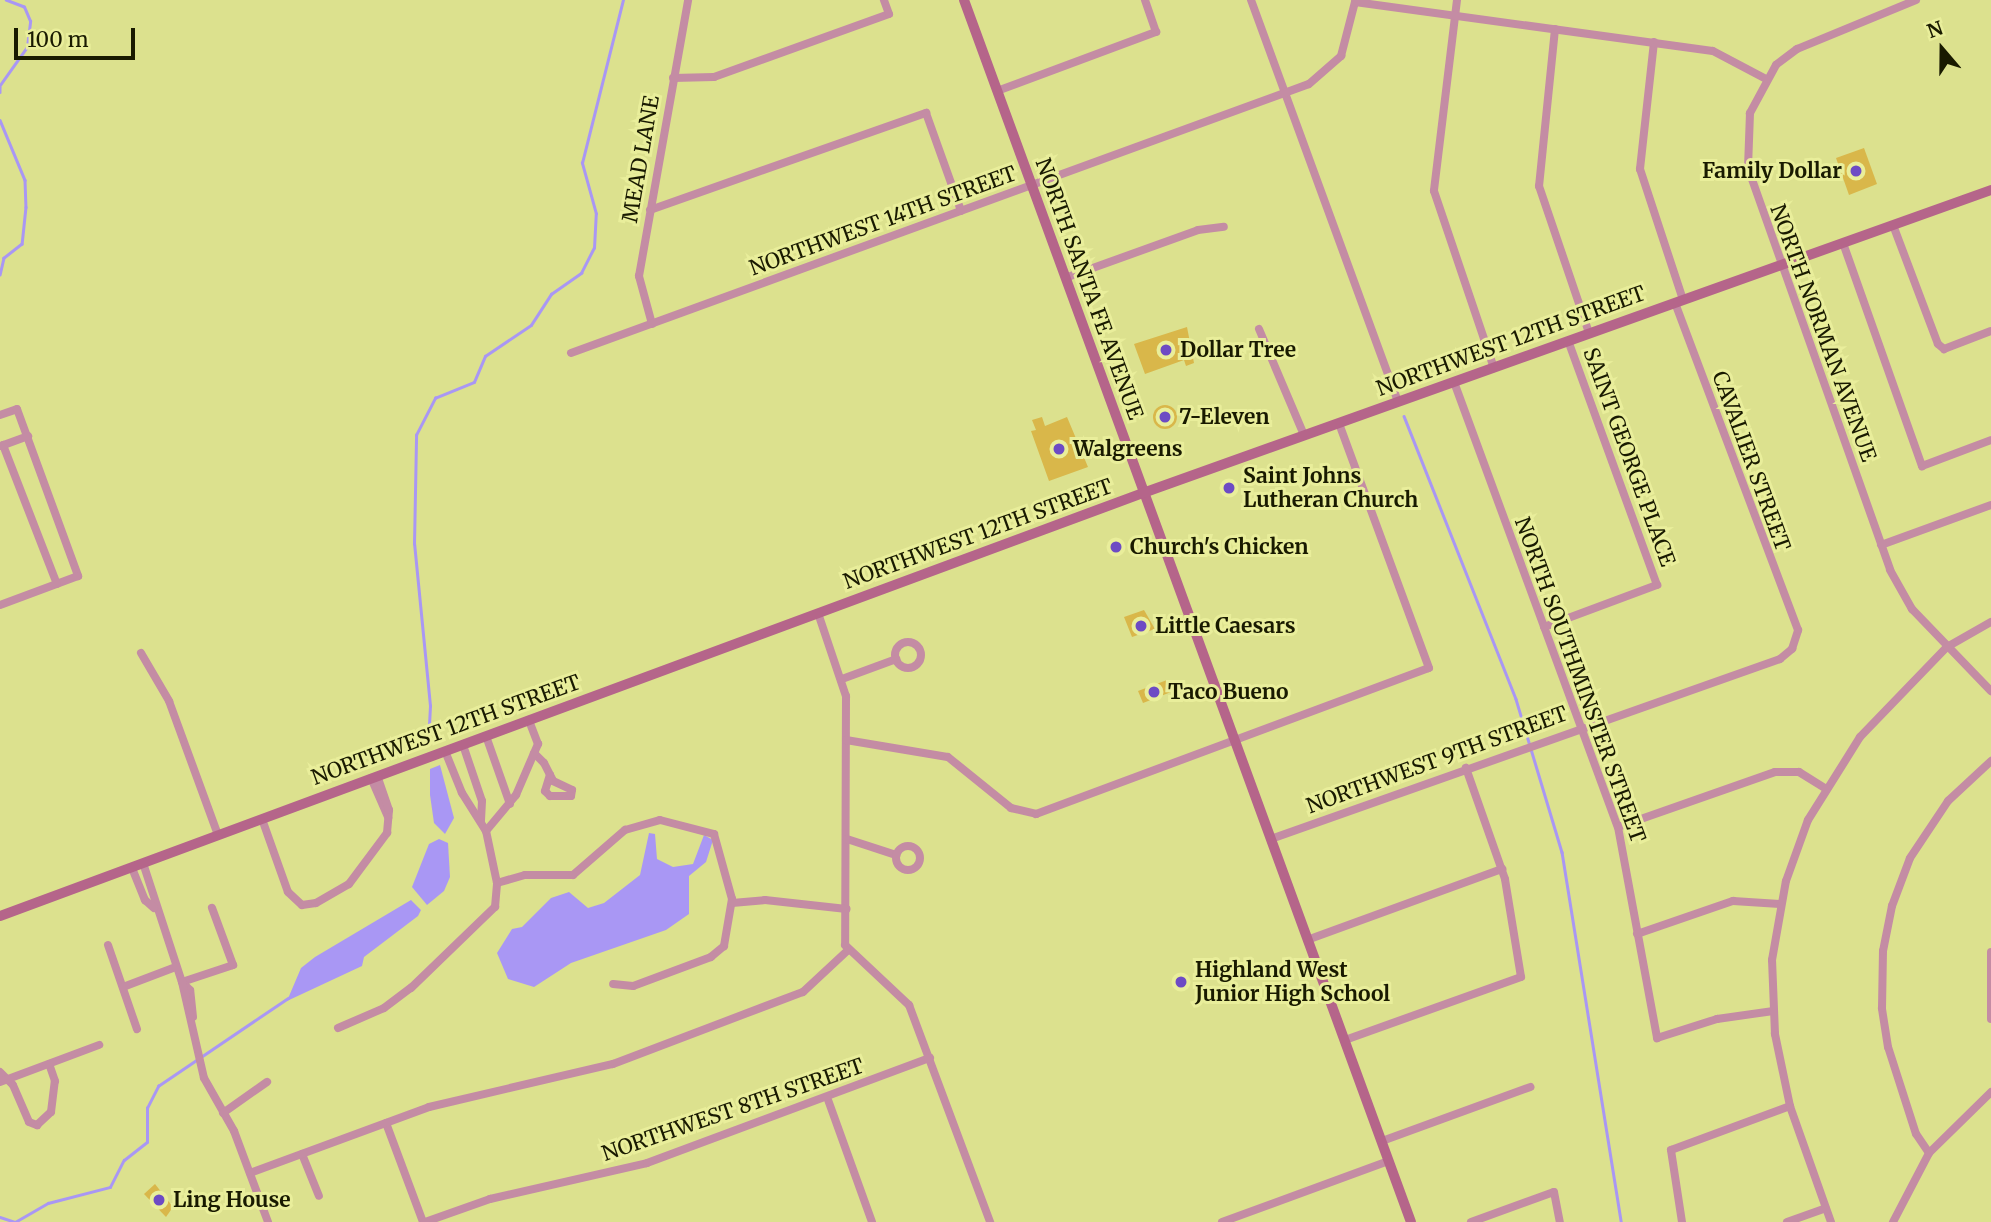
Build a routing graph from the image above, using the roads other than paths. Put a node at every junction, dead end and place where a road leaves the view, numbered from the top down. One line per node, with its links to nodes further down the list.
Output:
1 (688, 0): 11 (street, MEAD LANE)
2 (884, 0): 11 (street)
3 (964, 0): 13 (main road, NORTH SANTA FE AVENUE)
4 (1145, 0): 13 (street)
5 (1251, 0): 14 (street)
6 (1457, 0): 8 (street)
7 (1916, 0): 12 (street, NORTH NORMAN AVENUE)
8 (1455, 14): 9 (street, NORTHWEST 14TH STREET); 14 (street, NORTHWEST 14TH STREET); 31 (street)
9 (1555, 29): 10 (street, NORTHWEST 14TH STREET); 28 (street, SAINT GEORGE PLACE)
10 (1654, 42): 12 (street, NORTHWEST 14TH STREET); 24 (street, CAVALIER STREET)
11 (673, 78): 17 (street, MEAD LANE)
12 (1766, 79): 22 (street, NORTH NORMAN AVENUE)
13 (997, 91): 15 (main road, NORTH SANTA FE AVENUE)
14 (1285, 92): 15 (street, NORTHWEST 14TH STREET); 33 (street)
15 (1031, 186): 18 (street, NORTHWEST 14TH STREET); 23 (main road, NORTH SANTA FE AVENUE)
16 (1991, 192): 19 (main road, NORTHWEST 12TH STREET)
17 (650, 210): 18 (street); 25 (street, MEAD LANE)
18 (961, 211): 25 (street, NORTHWEST 14TH STREET)
19 (1894, 225): 21 (main road, NORTHWEST 12TH STREET); 27 (street)
20 (1224, 227): 23 (street)
21 (1843, 243): 22 (main road, NORTHWEST 12TH STREET); 38 (street)
22 (1779, 265): 24 (main road, NORTHWEST 12TH STREET); 42 (street, NORTH NORMAN AVENUE)
23 (1065, 278): 40 (main road, NORTH SANTA FE AVENUE)
24 (1679, 301): 28 (main road, NORTHWEST 12TH STREET); 48 (street, CAVALIER STREET)
25 (652, 324): 30 (street, NORTHWEST 14TH STREET)
26 (1259, 329): 36 (street)
27 (1991, 331)
28 (1589, 334): 29 (main road, NORTHWEST 12TH STREET)
29 (1568, 341): 31 (main road, NORTHWEST 12TH STREET); 47 (street, SAINT GEORGE PLACE)
30 (571, 353)
31 (1494, 368): 32 (main road, NORTHWEST 12TH STREET)
32 (1454, 382): 33 (main road, NORTHWEST 12TH STREET); 47 (street, NORTH SOUTHMINSTER STREET)
33 (1398, 402): 35 (main road, NORTHWEST 12TH STREET)
34 (0, 415): 37 (street)
35 (1339, 423): 36 (main road, NORTHWEST 12TH STREET); 58 (street)
36 (1304, 435): 40 (main road, NORTHWEST 12TH STREET)
37 (28, 436): 39 (street); 43 (street)
38 (1991, 440)
39 (1, 446): 43 (street)
40 (1143, 493): 45 (main road, NORTHWEST 12TH STREET); 58 (main road, NORTH SANTA FE AVENUE)
41 (1991, 505): 42 (street)
42 (1881, 545): 49 (street, NORTH NORMAN AVENUE)
43 (57, 584): 44 (street)
44 (1, 602)
45 (818, 613): 52 (street); 54 (main road, NORTHWEST 12TH STREET)
46 (1991, 622): 49 (street)
47 (1544, 627): 55 (street, NORTH SOUTHMINSTER STREET)
48 (1798, 630): 55 (street, NORTHWEST 9TH STREET)
49 (1947, 647): 53 (street, NORTH NORMAN AVENUE); 66 (street)
50 (141, 653): 72 (street)
51 (896, 659): 52 (street)
52 (842, 679): 57 (street)
53 (1991, 691)
54 (529, 720): 56 (main road, NORTHWEST 12TH STREET); 61 (street)
55 (1580, 727): 63 (street, NORTHWEST 9TH STREET); 70 (street, NORTH SOUTHMINSTER STREET)
56 (486, 736): 59 (main road, NORTHWEST 12TH STREET); 67 (street)
57 (846, 740): 58 (street); 73 (street)
58 (1234, 740): 74 (main road, NORTH SANTA FE AVENUE)
59 (463, 745): 60 (main road, NORTHWEST 12TH STREET); 69 (street)
60 (445, 751): 65 (main road, NORTHWEST 12TH STREET); 69 (street)
61 (534, 754): 64 (street); 67 (street)
62 (1991, 761): 113 (street)
63 (1466, 768): 74 (street, NORTHWEST 9TH STREET); 78 (street)
64 (550, 775)
65 (374, 777): 68 (main road, NORTHWEST 12TH STREET); 68 (street)
66 (1825, 788): 70 (street); 81 (street)
67 (510, 804): 71 (street)
68 (262, 819): 72 (main road, NORTHWEST 12TH STREET)
69 (481, 821): 71 (street)
70 (1618, 827): 86 (street, NORTH SOUTHMINSTER STREET)
71 (486, 831): 79 (street)
72 (218, 835): 76 (main road, NORTHWEST 12TH STREET)
73 (847, 839): 75 (street); 84 (street)
74 (1270, 839): 87 (main road, NORTH SANTA FE AVENUE)
75 (896, 855)
76 (143, 863): 77 (main road, NORTHWEST 12TH STREET); 82 (street)
77 (132, 867): 82 (street); 85 (main road, NORTHWEST 12TH STREET)
78 (1502, 869): 87 (street); 99 (street)
79 (497, 883): 80 (street); 97 (street)
80 (732, 903): 84 (street); 93 (street)
81 (1780, 904): 86 (street); 95 (street)
82 (154, 908): 91 (street)
83 (212, 908): 92 (street)
84 (847, 909): 89 (street)
85 (0, 916)
86 (1637, 934): 95 (street, NORTH SOUTHMINSTER STREET)
87 (1307, 940): 99 (main road, NORTH SANTA FE AVENUE)
88 (108, 946): 94 (street)
89 (847, 951): 101 (street); 111 (street)
90 (1991, 952): 96 (street)
91 (176, 967): 92 (street); 94 (street)
92 (181, 982): 110 (street)
93 (613, 984)
94 (123, 987): 98 (street)
95 (1773, 1012): 109 (street)
96 (1991, 1019)
97 (338, 1028)
98 (137, 1029)
99 (1345, 1040): 112 (main road, NORTH SANTA FE AVENUE)
100 (99, 1045): 102 (street)
101 (930, 1058): 108 (street, NORTHWEST 8TH STREET); 122 (street)
102 (49, 1063): 104 (street); 104 (street)
103 (0, 1072): 104 (street)
104 (4, 1080)
105 (267, 1082): 110 (street)
106 (1530, 1087): 112 (street)
107 (1991, 1092): 113 (street)
108 (827, 1097): 120 (street, NORTHWEST 8TH STREET); 121 (street)
109 (1790, 1106): 118 (street); 127 (street)
110 (223, 1113): 116 (street)
111 (386, 1123): 114 (street); 120 (street)
112 (1382, 1141): 115 (main road, NORTH SANTA FE AVENUE)
113 (1929, 1153): 130 (street)
114 (302, 1154): 116 (street); 117 (street)
115 (1389, 1161): 123 (street); 124 (main road, NORTH SANTA FE AVENUE)
116 (250, 1173): 119 (street)
117 (319, 1196)
118 (1826, 1208): 128 (street); 129 (street)
119 (268, 1222)
120 (424, 1222)
121 (872, 1222)
122 (990, 1222)
123 (1222, 1222)
124 (1411, 1222)
125 (1471, 1222): 126 (street)
126 (1560, 1222)
127 (1682, 1222)
128 (1787, 1222)
129 (1831, 1222)
130 (1893, 1222)

